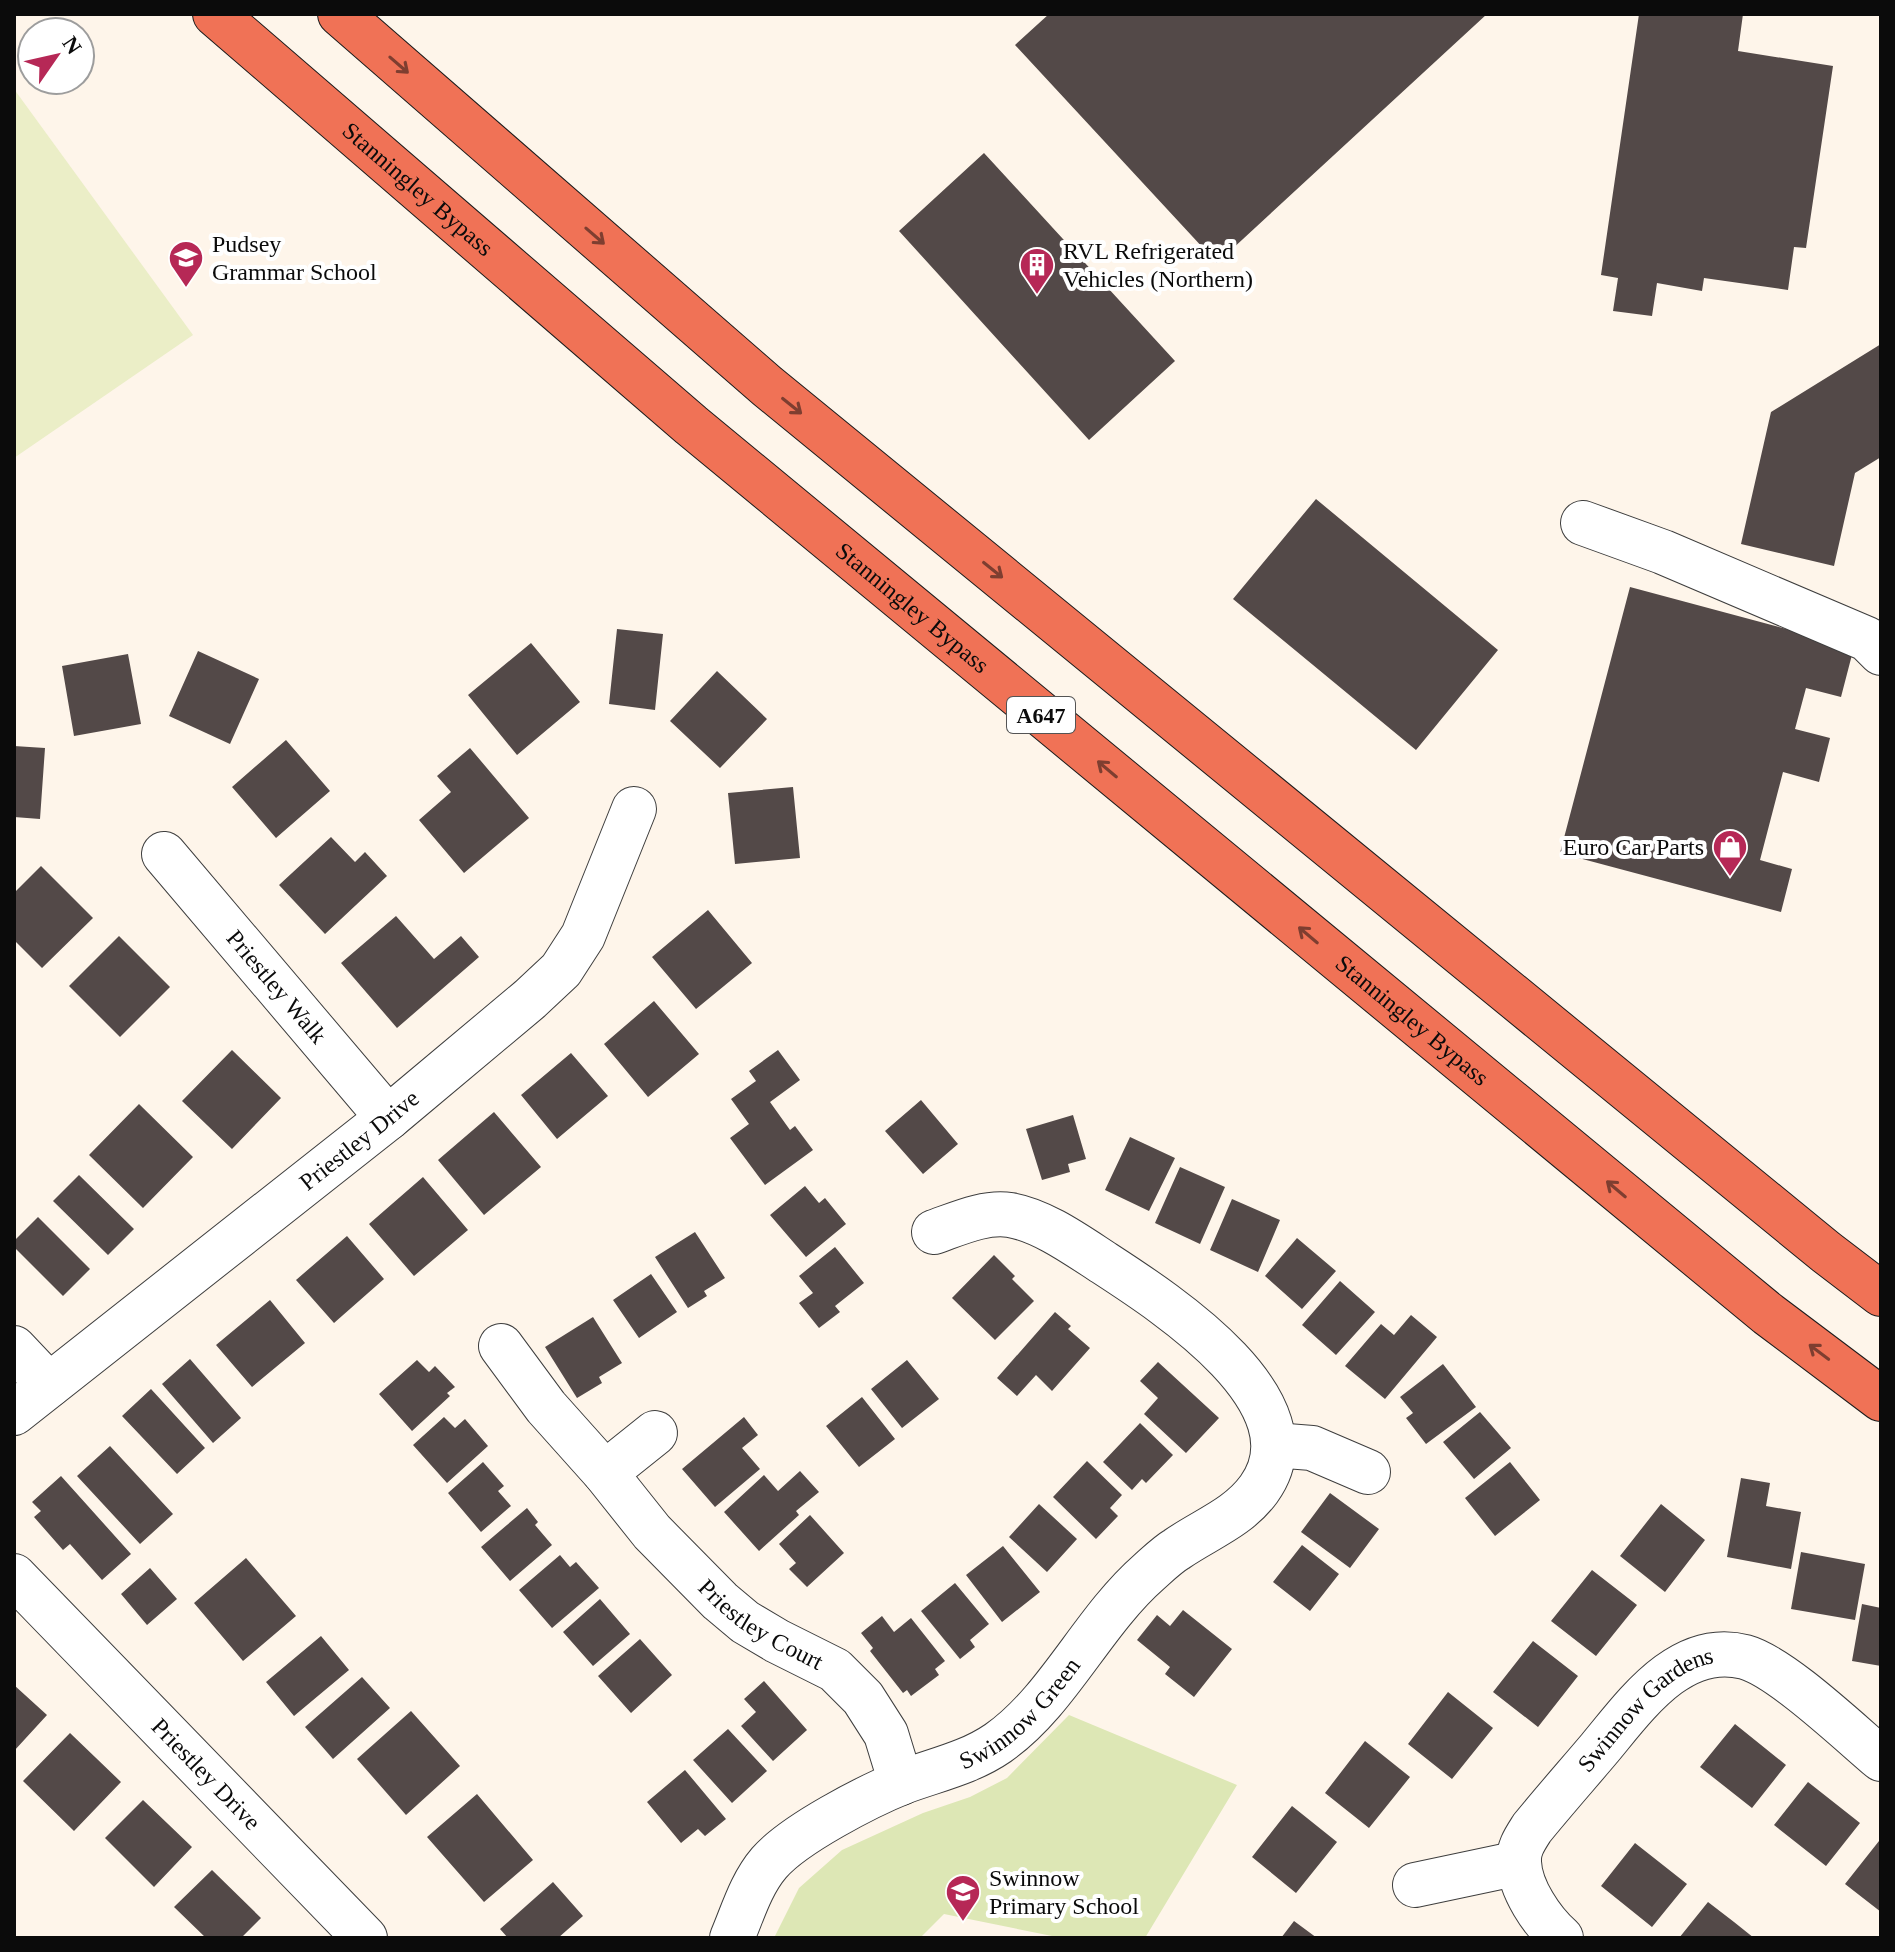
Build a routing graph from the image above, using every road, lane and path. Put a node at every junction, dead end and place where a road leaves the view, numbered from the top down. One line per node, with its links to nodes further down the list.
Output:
1 (215, 14): 15 (highway, Stanningley Bypass / A647, one-way to 1)
2 (340, 14): 9 (highway, one-way to 9)
3 (1583, 523): 4 (street)
4 (1881, 653)
5 (634, 809): 7 (street, Priestley Drive)
6 (164, 854): 7 (street, Priestley Walk)
7 (388, 1118): 14 (street, Priestley Drive)
8 (934, 1232): 18 (street)
9 (1826, 1252): 10 (highway); 11 (highway)
10 (1881, 1287)
11 (1881, 1294)
12 (501, 1346): 20 (street, Priestley Court)
13 (14, 1348): 14 (street)
14 (49, 1385): 16 (street, Priestley Drive)
15 (1881, 1399)
16 (14, 1413)
17 (655, 1433): 20 (street)
18 (1274, 1445): 19 (street); 23 (street, Swinnow Green)
19 (1368, 1472)
20 (605, 1473): 23 (street, Priestley Court)
21 (14, 1576): 26 (street, Priestley Drive)
22 (1881, 1759): 24 (street, Swinnow Gardens)
23 (901, 1783): 27 (street, Swinnow Green)
24 (1519, 1863): 25 (street); 28 (street)
25 (1415, 1885)
26 (365, 1938)
27 (732, 1938)
28 (1561, 1938)

